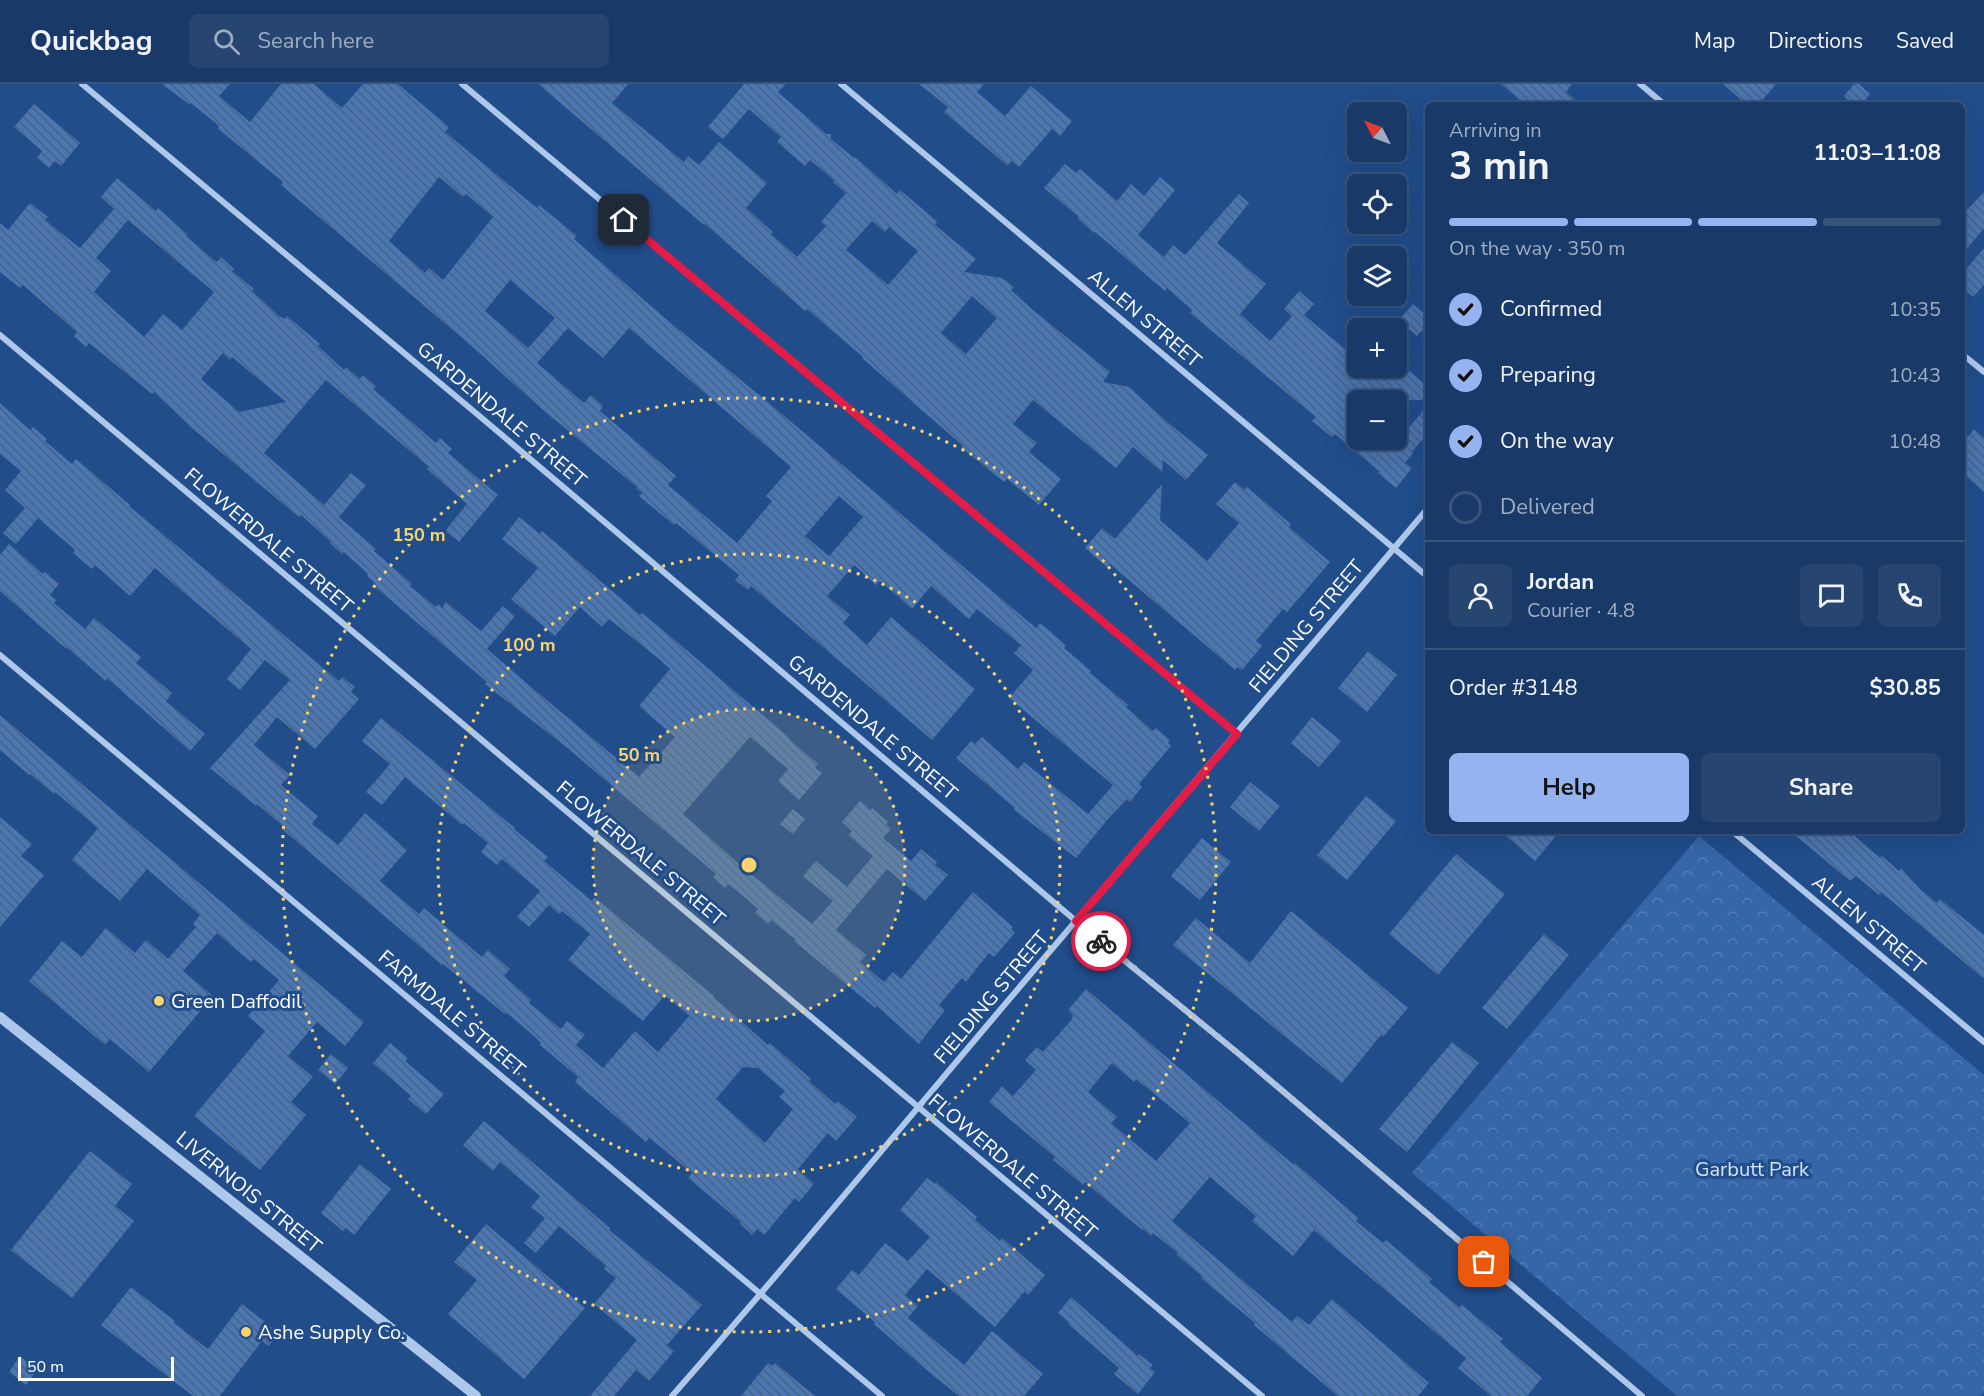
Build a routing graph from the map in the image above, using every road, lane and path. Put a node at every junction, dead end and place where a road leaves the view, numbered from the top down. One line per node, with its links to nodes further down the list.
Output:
1 (82, 84): 15 (street, GARDENDALE STREET)
2 (462, 84): 13 (street)
3 (841, 84): 10 (street, ALLEN STREET)
4 (1640, 84): 5 (street)
5 (1661, 102)
6 (0, 335): 18 (street, FLOWERDALE STREET)
7 (1965, 356): 8 (street)
8 (1984, 372)
9 (1425, 512): 10 (street, FIELDING STREET)
10 (1394, 548): 11 (street, ALLEN STREET); 13 (street, FIELDING STREET)
11 (1425, 574)
12 (0, 655): 19 (street, FARMDALE STREET)
13 (1237, 734): 15 (street, FIELDING STREET)
14 (1736, 834): 17 (street, ALLEN STREET)
15 (1076, 921): 18 (street, FIELDING STREET); 24 (street, GARDENDALE STREET)
16 (0, 1017): 20 (street, LIVERNOIS STREET)
17 (1984, 1042)
18 (919, 1108): 19 (street, FIELDING STREET); 23 (street, FLOWERDALE STREET)
19 (761, 1295): 21 (street, FIELDING STREET); 22 (street, FARMDALE STREET)
20 (476, 1396)
21 (672, 1396)
22 (882, 1396)
23 (1262, 1396)
24 (1642, 1396)

